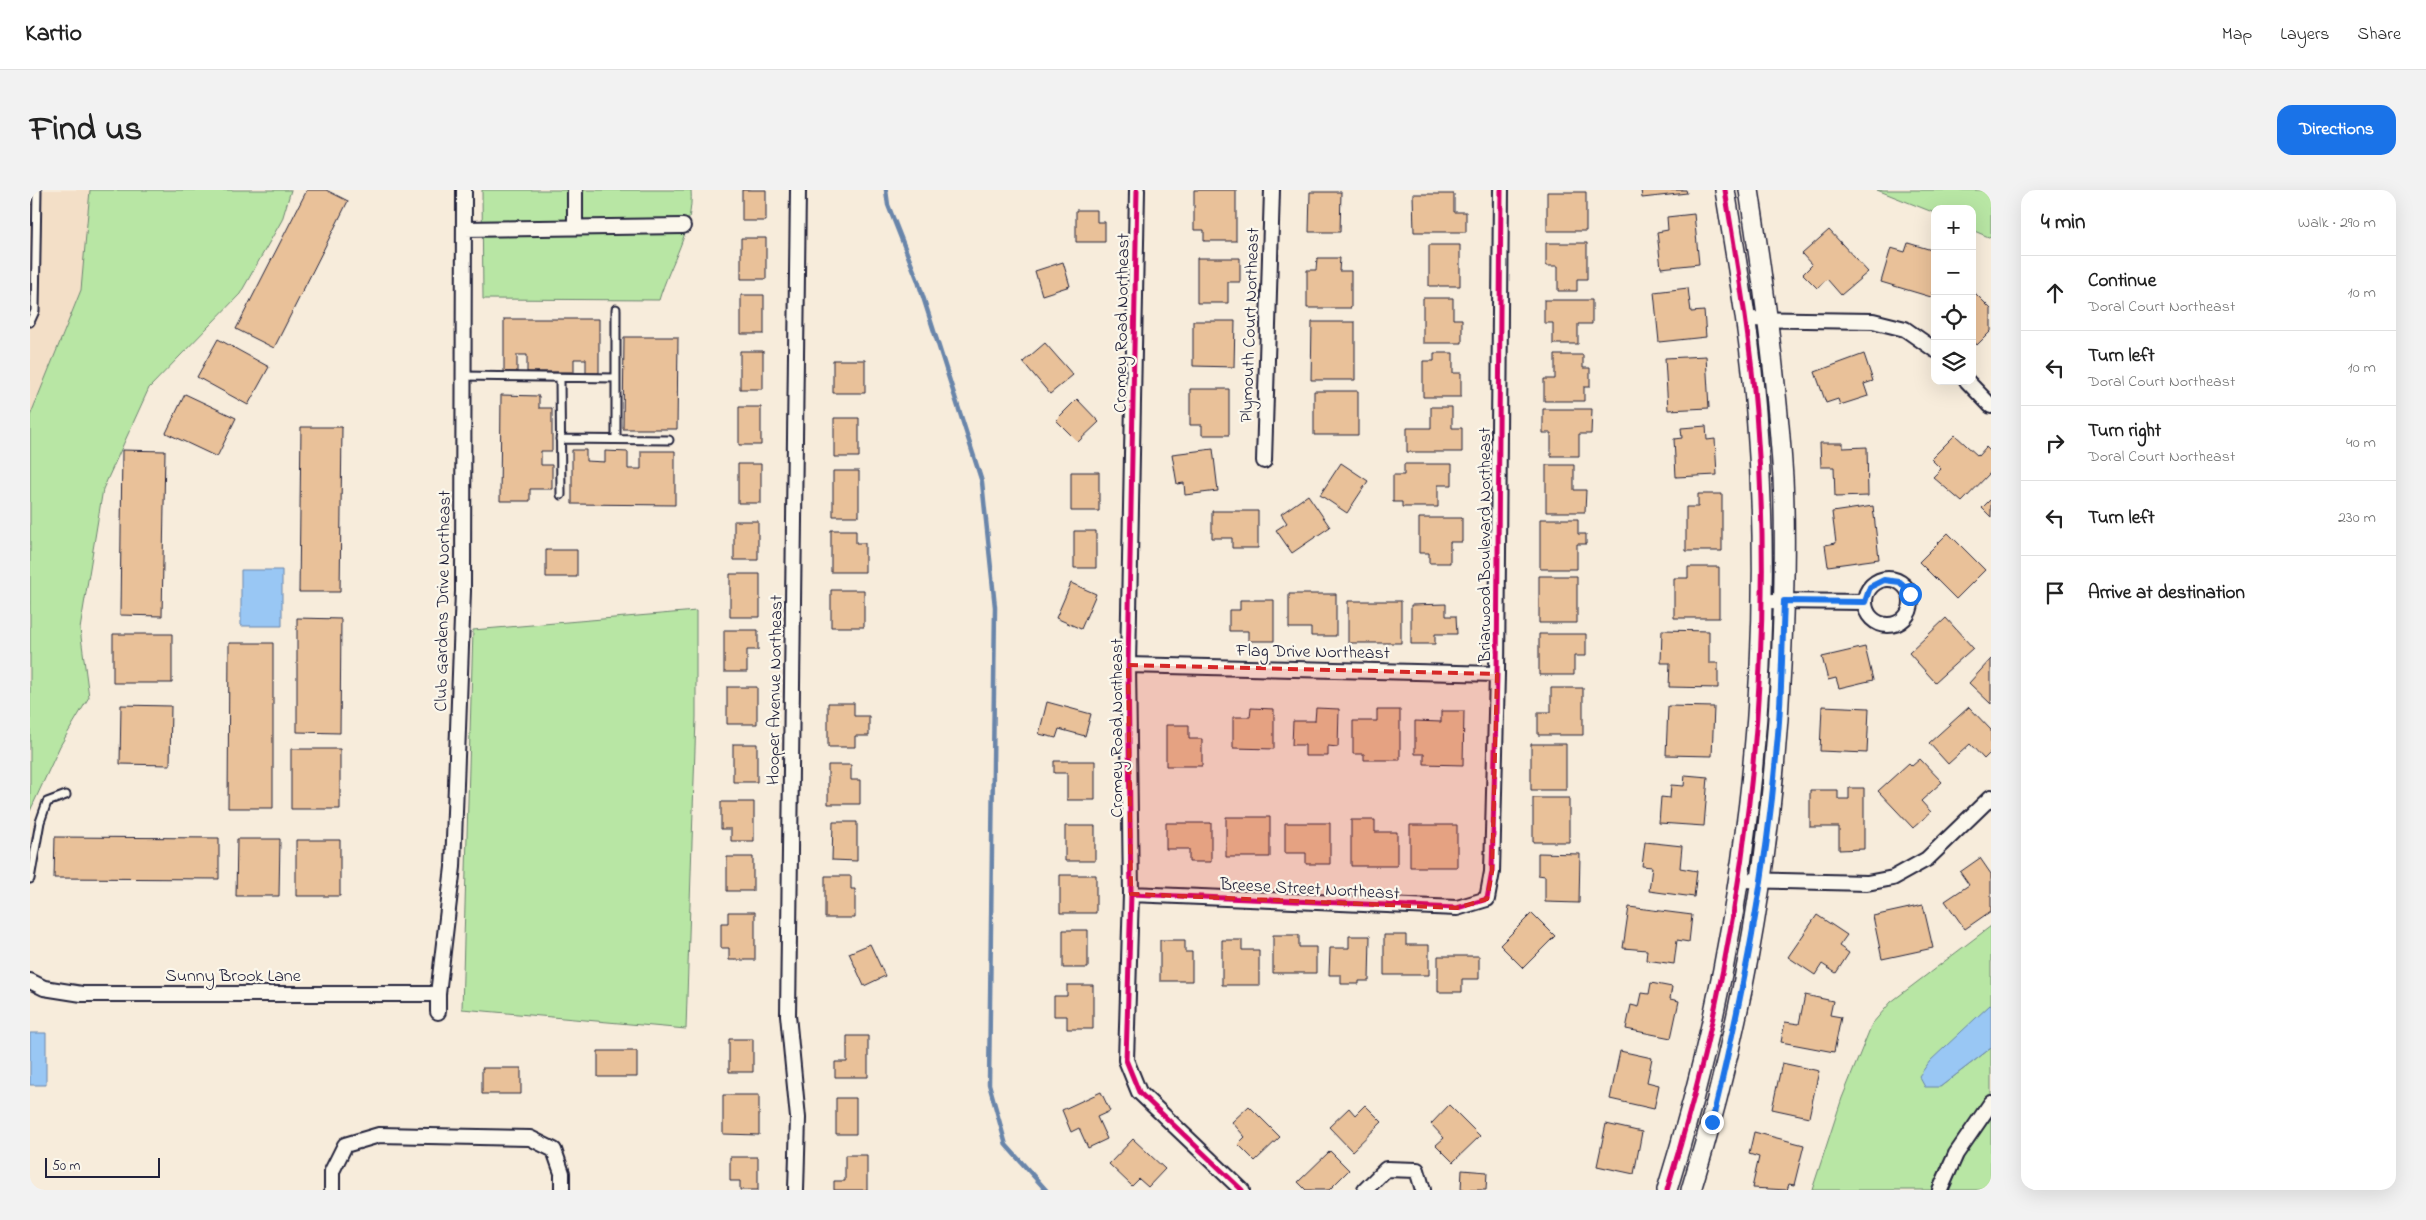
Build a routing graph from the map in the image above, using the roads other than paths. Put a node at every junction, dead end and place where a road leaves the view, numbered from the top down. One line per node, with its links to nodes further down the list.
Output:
1 (37, 190): 16 (lane)
2 (464, 190): 12 (street, Club Gardens Drive Northeast)
3 (575, 190): 11 (street)
4 (798, 190): 48 (street, Hooper Avenue Northeast)
5 (1137, 190): 31 (street, Cromey Road Northeast)
6 (1272, 190): 26 (street, Plymouth Court Northeast)
7 (1501, 190): 32 (street, Briarwood Boulevard Northeast)
8 (1725, 190): 14 (street)
9 (1749, 190): 15 (street)
10 (683, 226): 11 (street)
11 (575, 227): 12 (street)
12 (464, 229): 18 (street, Club Gardens Drive Northeast)
13 (616, 308): 20 (lane)
14 (1746, 319): 15 (street); 28 (street)
15 (1769, 319): 17 (street); 29 (street)
16 (30, 322)
17 (1931, 347)
18 (463, 376): 19 (lane); 41 (street, Club Gardens Drive Northeast)
19 (560, 378): 20 (lane); 23 (lane)
20 (616, 378): 24 (lane)
21 (1971, 385): 22 (street)
22 (1991, 406)
23 (560, 439): 24 (lane); 27 (lane)
24 (616, 439): 25 (lane)
25 (669, 440)
26 (1264, 461)
27 (562, 495)
28 (1762, 601): 29 (street); 36 (street)
29 (1784, 601): 30 (street); 37 (street)
30 (1865, 602)
31 (1128, 665): 32 (street, Flag Drive Northeast); 38 (street, Cromey Road Northeast)
32 (1496, 674): 39 (street, Briarwood Boulevard Northeast)
33 (66, 795): 35 (lane)
34 (1991, 797): 37 (street)
35 (30, 879)
36 (1739, 880): 37 (street); 43 (street)
37 (1762, 882): 44 (street)
38 (1130, 894): 39 (street, Breese Street Northeast); 49 (street, Cromey Road Northeast)
39 (1486, 899)
40 (30, 981): 41 (street, Sunny Brook Lane)
41 (438, 994): 42 (street, Club Gardens Drive Northeast)
42 (438, 1012)
43 (1697, 1088): 44 (street); 52 (street)
44 (1719, 1094): 53 (street)
45 (1991, 1103): 54 (street)
46 (332, 1190): 47 (street)
47 (562, 1190)
48 (796, 1190)
49 (1242, 1190)
50 (1366, 1190): 51 (street)
51 (1423, 1190)
52 (1667, 1190)
53 (1691, 1190)
54 (1940, 1190)

